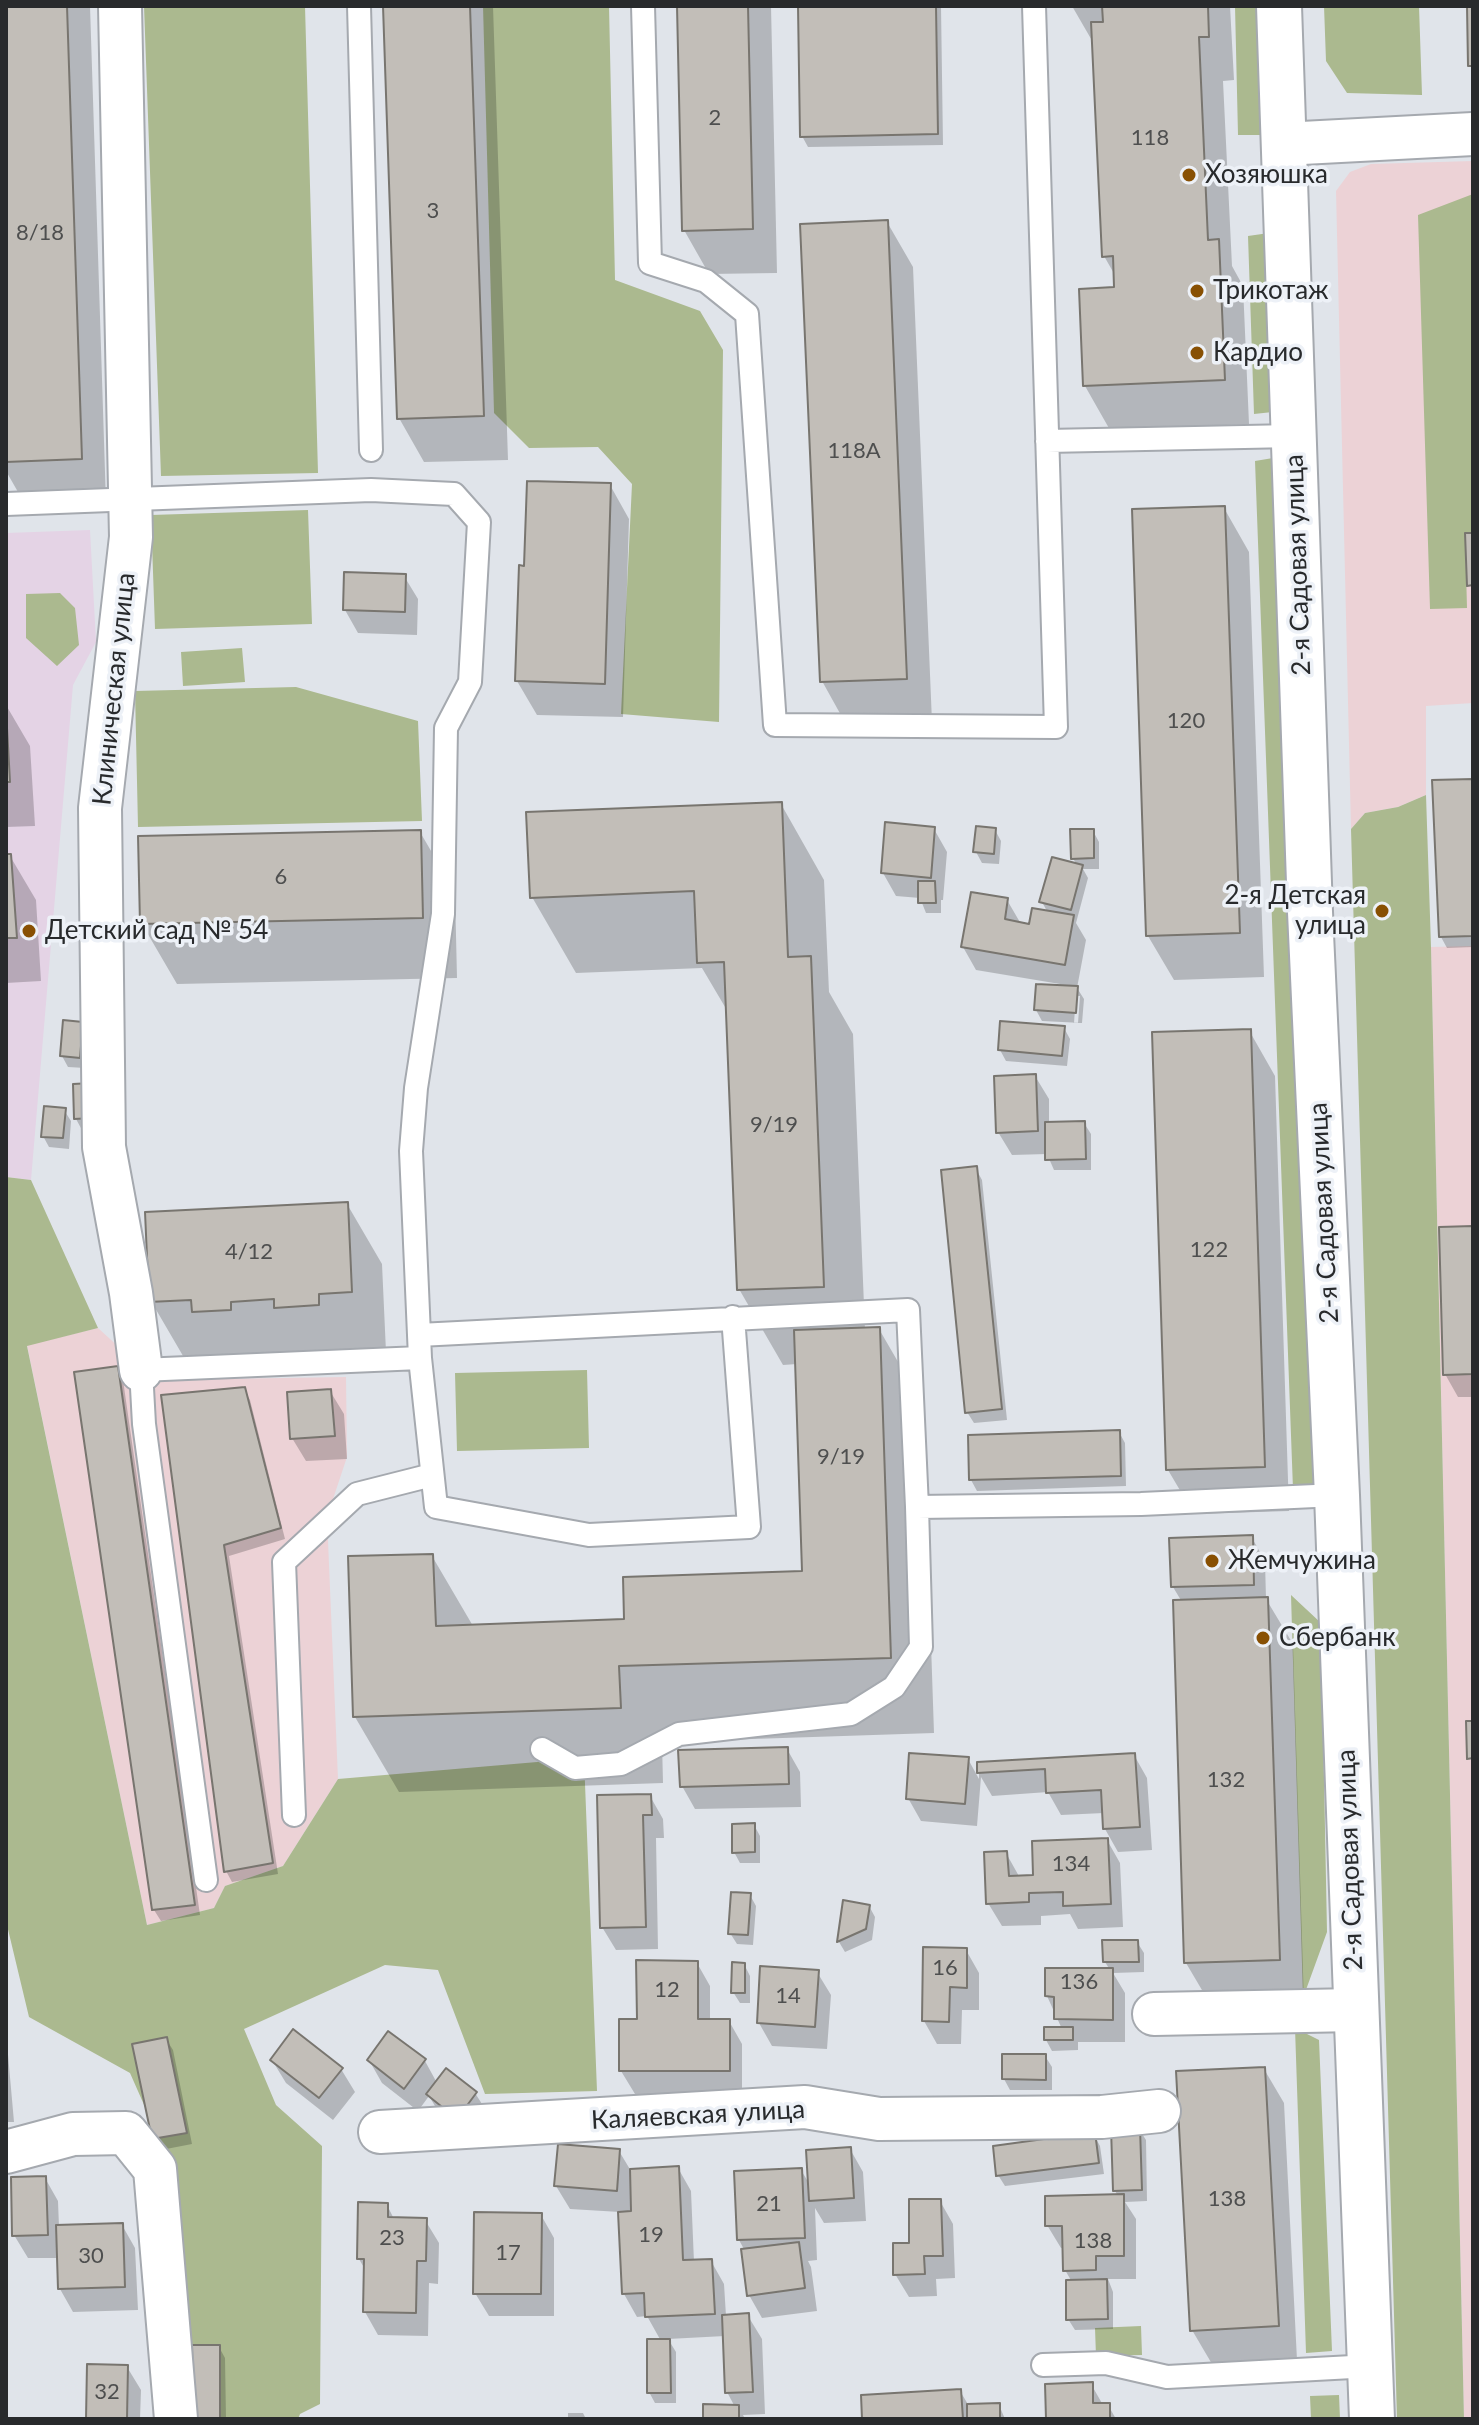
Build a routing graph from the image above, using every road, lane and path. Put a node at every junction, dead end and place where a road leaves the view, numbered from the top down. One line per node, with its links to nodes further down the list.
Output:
1 (120, 6): 11 (street, Клиническая улица)
2 (359, 6): 10 (lane)
3 (643, 6): 9 (lane)
4 (1034, 6): 9 (lane)
5 (1279, 6): 7 (street, 2-я Садовая улица)
6 (1473, 134): 7 (street)
7 (1283, 144): 8 (street, 2-я Садовая улица)
8 (1293, 436): 9 (lane); 18 (street, 2-я Садовая улица)
9 (1047, 441)
10 (371, 450)
11 (130, 499): 12 (lane); 14 (lane); 16 (street, Клиническая улица)
12 (6, 504)
13 (733, 1317): 14 (lane); 17 (lane); 19 (lane)
14 (419, 1335): 15 (lane)
15 (420, 1358): 16 (lane); 17 (lane)
16 (141, 1370): 22 (lane)
17 (432, 1475): 21 (lane)
18 (1337, 1495): 19 (lane); 23 (street, 2-я Садовая улица)
19 (917, 1507): 20 (lane)
20 (542, 1749)
21 (294, 1815)
22 (206, 1880)
23 (1355, 2010): 24 (street); 29 (street, 2-я Садовая улица)
24 (1154, 2014)
25 (1159, 2111): 26 (street, Каляевская улица)
26 (380, 2132)
27 (6, 2152): 30 (street)
28 (1043, 2365): 29 (lane)
29 (1371, 2366): 31 (street, 2-я Садовая улица)
30 (176, 2419)
31 (1372, 2419)

